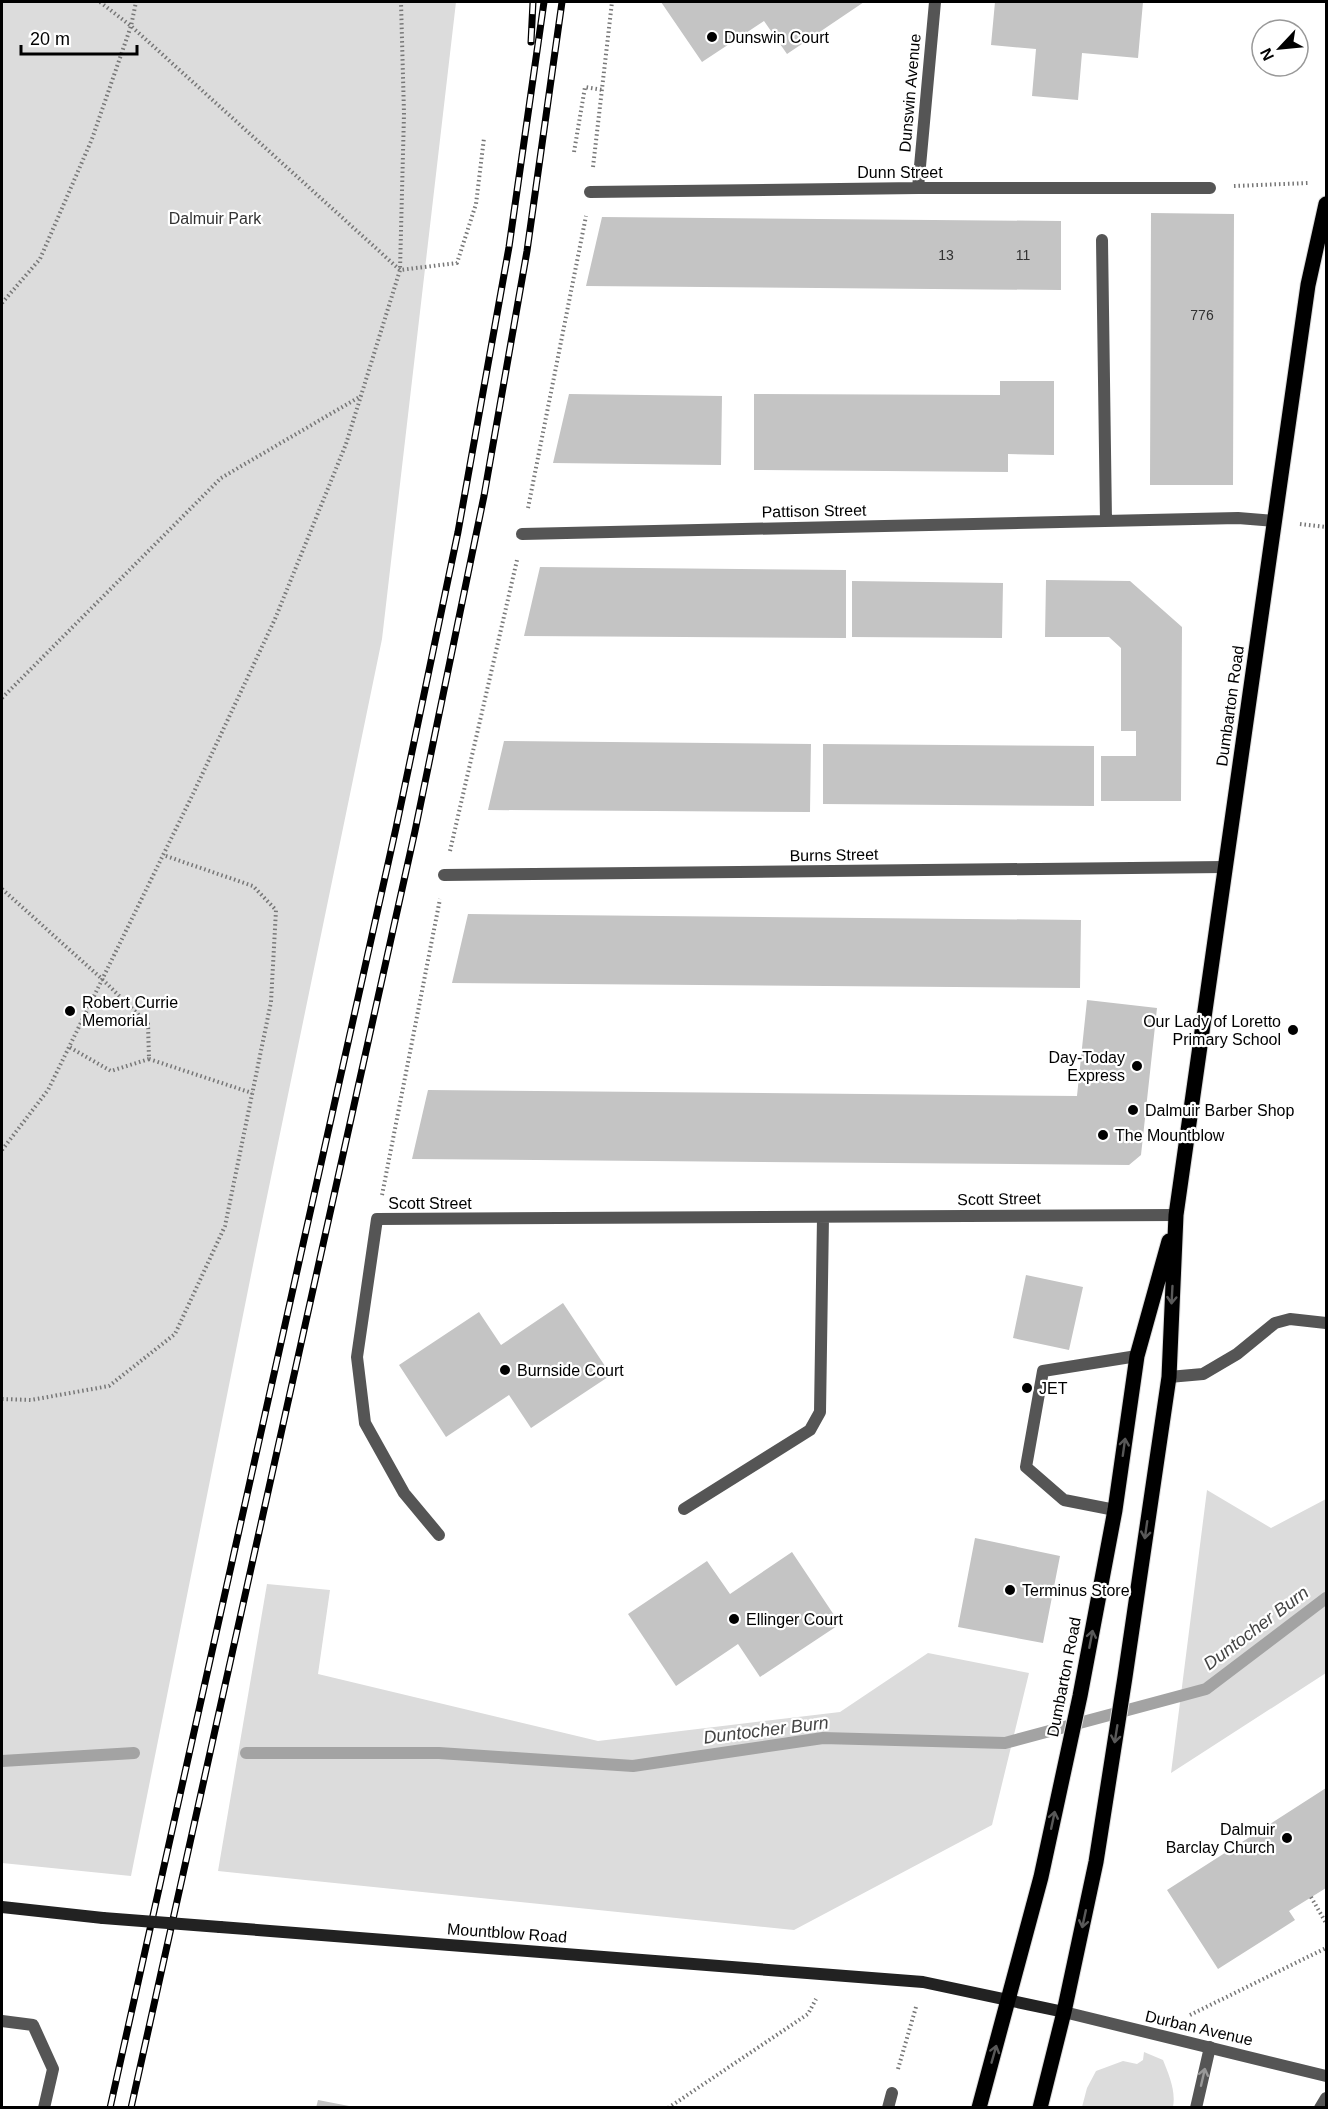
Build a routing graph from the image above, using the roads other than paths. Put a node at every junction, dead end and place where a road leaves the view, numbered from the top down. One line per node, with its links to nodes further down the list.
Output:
1 (934, 2): 2 (street, Dunswin Avenue)
2 (918, 188): 3 (street, Dunn Street); 4 (street, Dunn Street)
3 (1210, 188)
4 (590, 192)
5 (1326, 204): 7 (main road, Dumbarton Road)
6 (1102, 240): 8 (street)
7 (1275, 520): 8 (street, Pattison Street); 10 (main road, Dumbarton Road)
8 (1107, 521): 9 (street, Pattison Street)
9 (522, 534)
10 (1224, 867): 11 (street, Burns Street); 12 (main road, Dumbarton Road)
11 (444, 875)
12 (1176, 1215): 13 (street, Scott Street); 15 (main road, Dumbarton Road); 16 (main road, Dumbarton Road, one-way to 16)
13 (823, 1217): 17 (street); 19 (street, Scott Street)
14 (1326, 1323): 16 (street)
15 (1137, 1356): 18 (main road, Dumbarton Road, one-way to 15); 18 (street)
16 (1169, 1377): 22 (main road, Dumbarton Road, one-way to 22)
17 (684, 1509)
18 (1115, 1510): 21 (main road, Dumbarton Road, one-way to 18)
19 (439, 1535)
20 (2, 1907): 21 (street, Mountblow Road, bridge)
21 (1009, 2000): 22 (street, Mountblow Road); 30 (main road, Dumbarton Road, one-way to 21)
22 (1064, 2012): 24 (street, Durban Avenue); 31 (main road, Dumbarton Road)
23 (2, 2021): 28 (street)
24 (1210, 2047): 25 (street, Durban Avenue); 32 (street, one-way to 24)
25 (1326, 2076)
26 (892, 2093): 29 (street)
27 (1326, 2098): 33 (street)
28 (44, 2108)
29 (888, 2108)
30 (979, 2108)
31 (1040, 2108)
32 (1196, 2108)
33 (1320, 2108)

